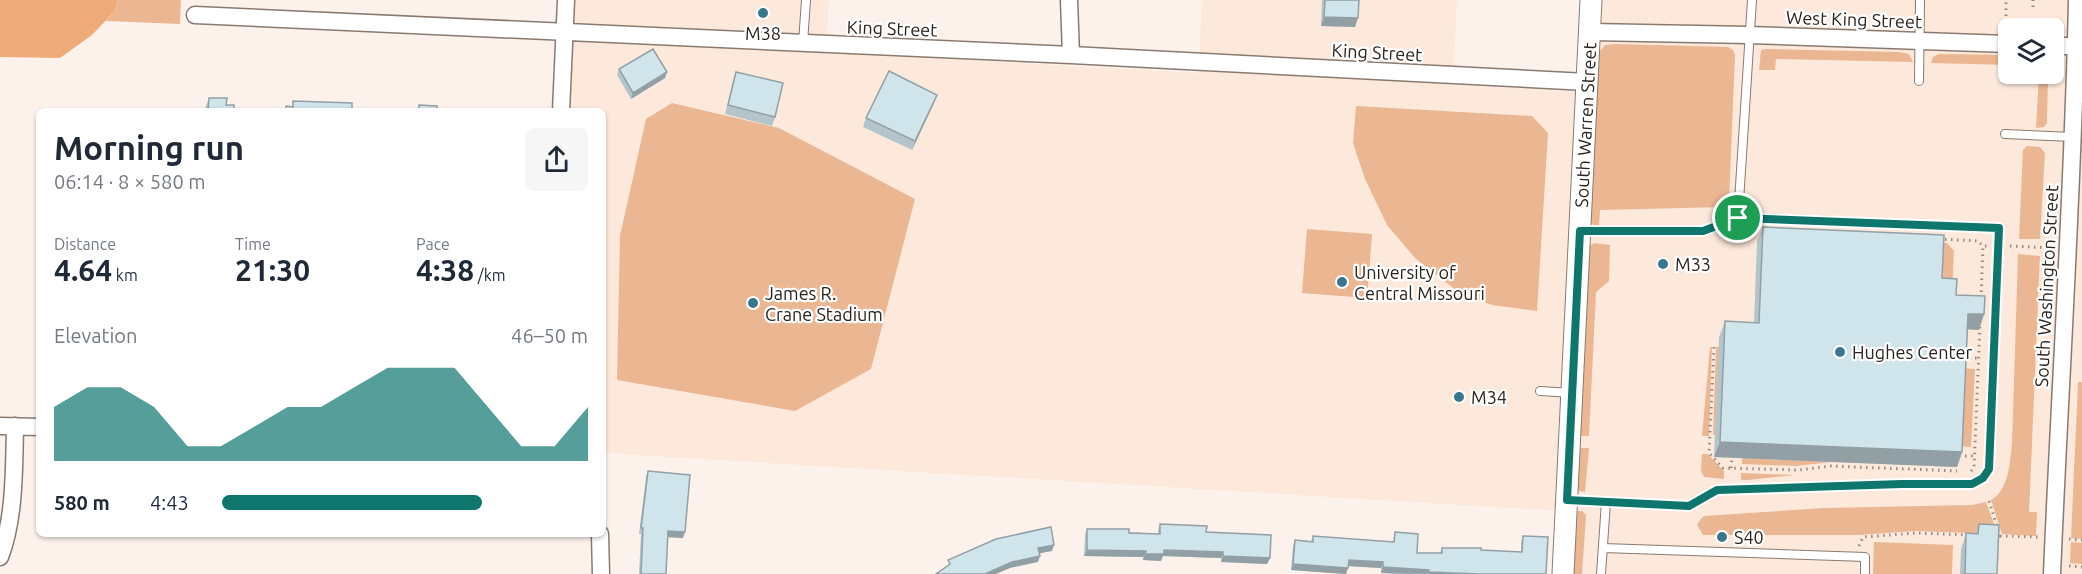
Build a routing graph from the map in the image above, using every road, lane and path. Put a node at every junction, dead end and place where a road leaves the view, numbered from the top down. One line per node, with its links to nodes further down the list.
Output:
1 (566, 0): 13 (street)
2 (806, 0): 18 (lane)
3 (1069, 0): 21 (street)
4 (1591, 0): 14 (street, South Warren Street)
5 (1752, 0): 15 (lane)
6 (1920, 0): 17 (lane)
7 (2006, 0): 12 (path)
8 (2033, 0): 10 (path)
9 (2077, 0): 20 (street, South Washington Street)
10 (2033, 7)
11 (195, 15): 13 (street, King Street)
12 (2006, 18)
13 (564, 32): 18 (street, King Street); 24 (street)
14 (1590, 32): 15 (street, West King Street); 23 (street, South Warren Street)
15 (1749, 35): 17 (street, West King Street); 27 (lane)
16 (1998, 38): 17 (street, West King Street)
17 (1920, 41): 22 (lane)
18 (803, 43): 21 (street, King Street)
19 (2064, 46): 20 (street)
20 (2076, 46): 26 (street, South Washington Street)
21 (1071, 55): 23 (street, King Street)
22 (1919, 81)
23 (1587, 82): 28 (street, South Warren Street)
24 (561, 108)
25 (2005, 134): 26 (lane)
26 (2073, 137): 63 (street, South Washington Street)
27 (1738, 218): 28 (lane); 31 (lane)
28 (1580, 231): 40 (street, South Warren Street)
29 (1932, 239): 30 (path)
30 (1983, 246): 31 (path); 34 (path)
31 (1998, 246): 51 (lane)
32 (2018, 246): 33 (path)
33 (2040, 247)
34 (1980, 302)
35 (1980, 324): 38 (path)
36 (1714, 347): 43 (path)
37 (1961, 358): 38 (path)
38 (1978, 358): 46 (path)
39 (1540, 391): 40 (lane)
40 (1572, 393): 49 (street, South Warren Street)
41 (8, 426): 42 (street); 60 (street)
42 (36, 427)
43 (1710, 444): 44 (path); 48 (path)
44 (1715, 444)
45 (1957, 456): 46 (path)
46 (1974, 456): 48 (path)
47 (1732, 458): 48 (path)
48 (1731, 468)
49 (1567, 500): 51 (lane); 65 (street, South Warren Street)
50 (1989, 501): 54 (path)
51 (1606, 502): 59 (lane)
52 (1976, 535): 61 (path)
53 (1988, 536): 54 (path)
54 (2000, 536): 56 (path)
55 (600, 537): 64 (street)
56 (2038, 537)
57 (2068, 539): 58 (path)
58 (2082, 540)
59 (1603, 548): 61 (lane); 66 (lane)
60 (0, 557)
61 (1856, 557): 67 (lane)
62 (2082, 567): 63 (path)
63 (2059, 570)
64 (601, 574)
65 (1563, 574)
66 (1601, 574)
67 (1865, 574)

